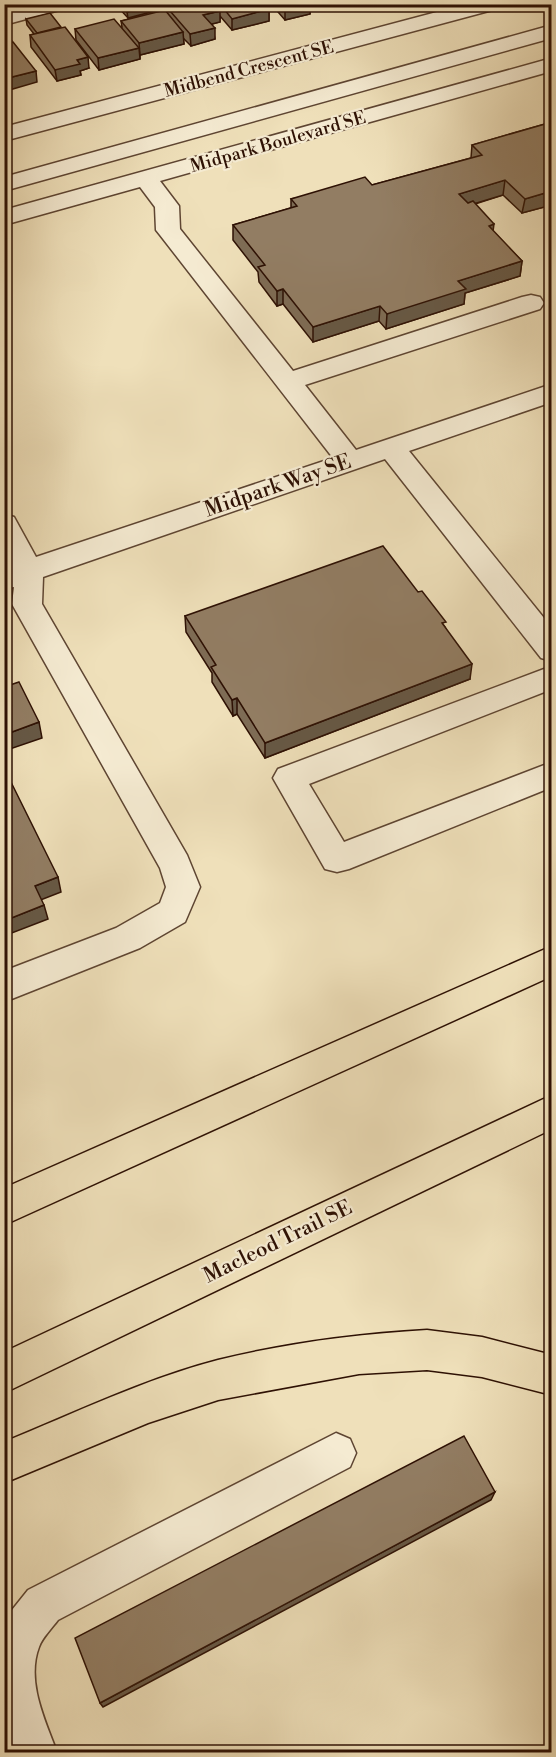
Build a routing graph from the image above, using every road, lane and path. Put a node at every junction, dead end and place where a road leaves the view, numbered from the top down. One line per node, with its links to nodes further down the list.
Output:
1 (60, 4): 3 (street)
2 (493, 4): 6 (street, Midbend Crescent SE)
3 (4, 19)
4 (552, 31): 8 (street, Midpark Boulevard SE)
5 (552, 64): 7 (street, Midpark Boulevard SE)
6 (4, 134)
7 (146, 179): 9 (street, Midpark Boulevard SE); 11 (street)
8 (4, 184)
9 (4, 218)
10 (531, 303): 11 (street)
11 (287, 382): 14 (street)
12 (552, 393): 13 (street, Midpark Way SE)
13 (391, 448): 14 (street, Midpark Way SE); 17 (street)
14 (350, 462): 16 (street, Midpark Way SE)
15 (4, 524): 16 (street)
16 (17, 574): 21 (street)
17 (552, 650)
18 (552, 677): 19 (street)
19 (552, 774)
20 (552, 960): 23 (highway)
21 (4, 987)
22 (552, 1111): 24 (highway, Macleod Trail SE)
23 (4, 1207)
24 (4, 1373)
25 (552, 1375): 27 (highway)
26 (336, 1453): 28 (street)
27 (4, 1463)
28 (34, 1752)

